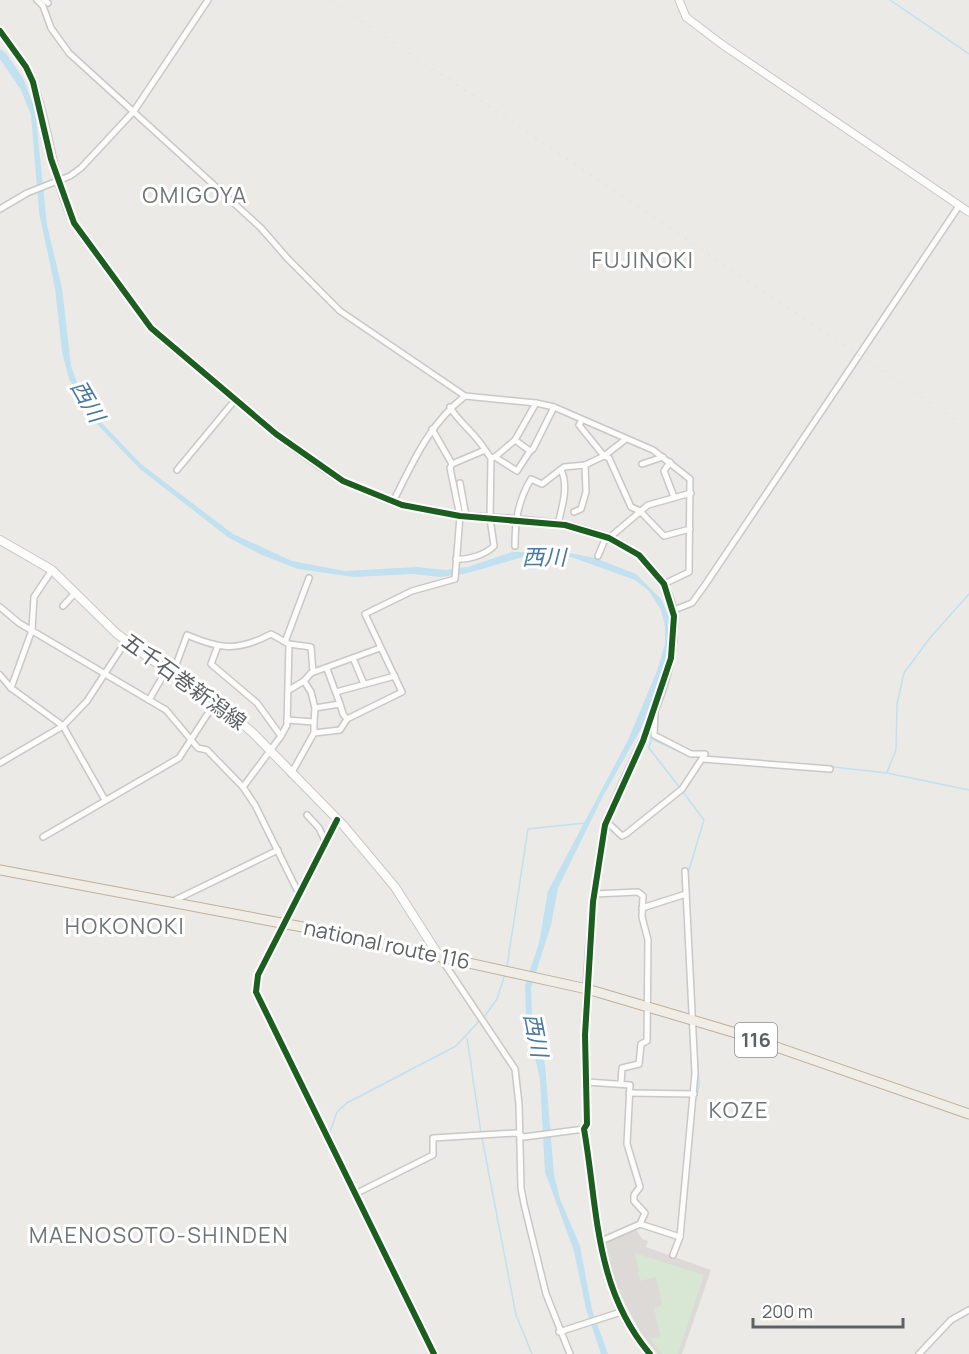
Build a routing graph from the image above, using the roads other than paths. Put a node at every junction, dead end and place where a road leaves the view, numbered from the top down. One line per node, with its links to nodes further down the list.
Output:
1 (36, 0): 6 (street)
2 (208, 0): 6 (street)
3 (679, 0): 8 (street)
4 (0, 31): 5 (street)
5 (26, 67): 7 (street)
6 (134, 111): 7 (street); 11 (street)
7 (57, 180): 9 (street); 12 (street)
8 (959, 206): 10 (street); 55 (street)
9 (0, 209)
10 (969, 212)
11 (465, 396): 13 (street); 14 (street)
12 (235, 400): 29 (street); 36 (street)
13 (536, 403): 15 (street); 19 (street)
14 (450, 407): 17 (street); 20 (street)
15 (554, 407): 16 (street); 21 (street)
16 (582, 420): 18 (street); 22 (street)
17 (432, 429): 26 (street); 36 (street)
18 (626, 439): 22 (street); 24 (street)
19 (515, 440): 21 (street); 23 (street)
20 (485, 450): 23 (street); 26 (street)
21 (530, 451): 31 (street)
22 (604, 456): 28 (street); 37 (street)
23 (493, 457): 31 (street); 40 (street)
24 (663, 457): 25 (street); 27 (street)
25 (670, 462): 34 (street); 35 (street)
26 (452, 464): 39 (street)
27 (642, 464)
28 (585, 465): 30 (street); 38 (street)
29 (177, 470)
30 (561, 470): 32 (street); 42 (street)
31 (517, 471): 32 (street)
32 (531, 479): 41 (street)
33 (460, 483): 39 (street)
34 (691, 493): 35 (street); 43 (street)
35 (674, 497): 37 (street)
36 (393, 502): 39 (street)
37 (640, 511): 43 (street); 44 (street)
38 (574, 512)
39 (463, 516): 40 (street); 48 (street)
40 (490, 518): 41 (street); 48 (street)
41 (515, 520): 42 (street); 46 (street)
42 (558, 524): 44 (street)
43 (690, 529): 51 (street)
44 (608, 537): 47 (street); 51 (street)
45 (0, 540): 49 (main road, 五千石巻新潟線)
46 (515, 546)
47 (598, 556)
48 (456, 561): 60 (street)
49 (52, 570): 52 (main road, 五千石巻新潟線); 56 (street)
50 (309, 578): 58 (street)
51 (664, 584): 55 (street)
52 (75, 593): 53 (street); 57 (main road, 五千石巻新潟線)
53 (63, 606)
54 (0, 607): 56 (street)
55 (674, 610): 77 (street)
56 (32, 630): 65 (street); 70 (street)
57 (126, 641): 63 (main road, 五千石巻新潟線); 65 (street)
58 (287, 643): 59 (street); 64 (street); 71 (street)
59 (217, 648): 63 (street); 83 (street)
60 (380, 648): 61 (street); 67 (street)
61 (353, 658): 62 (street); 69 (street)
62 (327, 669): 64 (street); 72 (street)
63 (170, 671): 73 (street); 74 (main road, 五千石巻新潟線)
64 (313, 672): 68 (street)
65 (104, 674): 73 (street); 81 (street)
66 (0, 675): 70 (street)
67 (394, 676): 69 (street); 78 (street)
68 (304, 681): 71 (street); 76 (street)
69 (364, 684): 72 (street)
70 (11, 688): 81 (street)
71 (289, 690): 79 (street)
72 (336, 692): 75 (street)
73 (149, 700): 84 (street)
74 (216, 702): 84 (street); 85 (main road, 五千石巻新潟線)
75 (340, 704): 76 (street); 78 (street)
76 (315, 708): 80 (street)
77 (655, 711): 86 (street); 94 (street)
78 (347, 719): 82 (street)
79 (287, 720): 80 (street); 83 (street)
80 (314, 722): 82 (street)
81 (63, 726): 87 (street); 91 (street)
82 (314, 733): 89 (street)
83 (281, 736): 85 (street)
84 (192, 741): 90 (street); 91 (street)
85 (270, 751): 89 (main road, 五千石巻新潟線); 90 (street)
86 (703, 759): 88 (street); 94 (street)
87 (0, 763)
88 (830, 770)
89 (291, 774): 93 (main road, 五千石巻新潟線)
90 (243, 787): 97 (street)
91 (105, 800): 95 (street)
92 (307, 815): 96 (street)
93 (337, 820): 96 (street); 106 (main road, 五千石巻新潟線)
94 (607, 822): 101 (street)
95 (42, 837)
96 (326, 843): 100 (street)
97 (278, 850): 100 (street); 103 (street)
98 (0, 870): 103 (highway, national route 116 / 116)
99 (685, 871): 102 (street)
100 (300, 894): 105 (street)
101 (594, 894): 104 (street); 107 (street)
102 (686, 894): 104 (street); 109 (street)
103 (170, 903): 105 (highway, national route 116 / 116)
104 (642, 908): 108 (street)
105 (284, 924): 106 (highway, national route 116 / 116); 117 (street)
106 (439, 956): 107 (highway, national route 116 / 116); 116 (street)
107 (587, 988): 108 (highway, 116); 110 (street)
108 (647, 1007): 109 (highway, 116); 111 (street)
109 (693, 1020): 113 (street); 114 (highway, 116)
110 (587, 1082): 111 (street); 115 (street)
111 (621, 1083): 112 (street)
112 (629, 1093): 113 (street); 118 (street)
113 (694, 1094): 119 (street)
114 (969, 1114)
115 (584, 1129): 116 (street); 120 (street)
116 (521, 1137): 117 (street); 124 (street)
117 (355, 1194): 125 (street)
118 (640, 1224): 119 (street); 120 (street)
119 (680, 1237): 121 (street)
120 (599, 1242): 123 (street)
121 (673, 1255)
122 (969, 1310): 128 (street)
123 (621, 1312): 124 (street); 127 (street)
124 (559, 1332): 126 (street)
125 (434, 1354)
126 (570, 1354)
127 (650, 1354)
128 (919, 1354)

